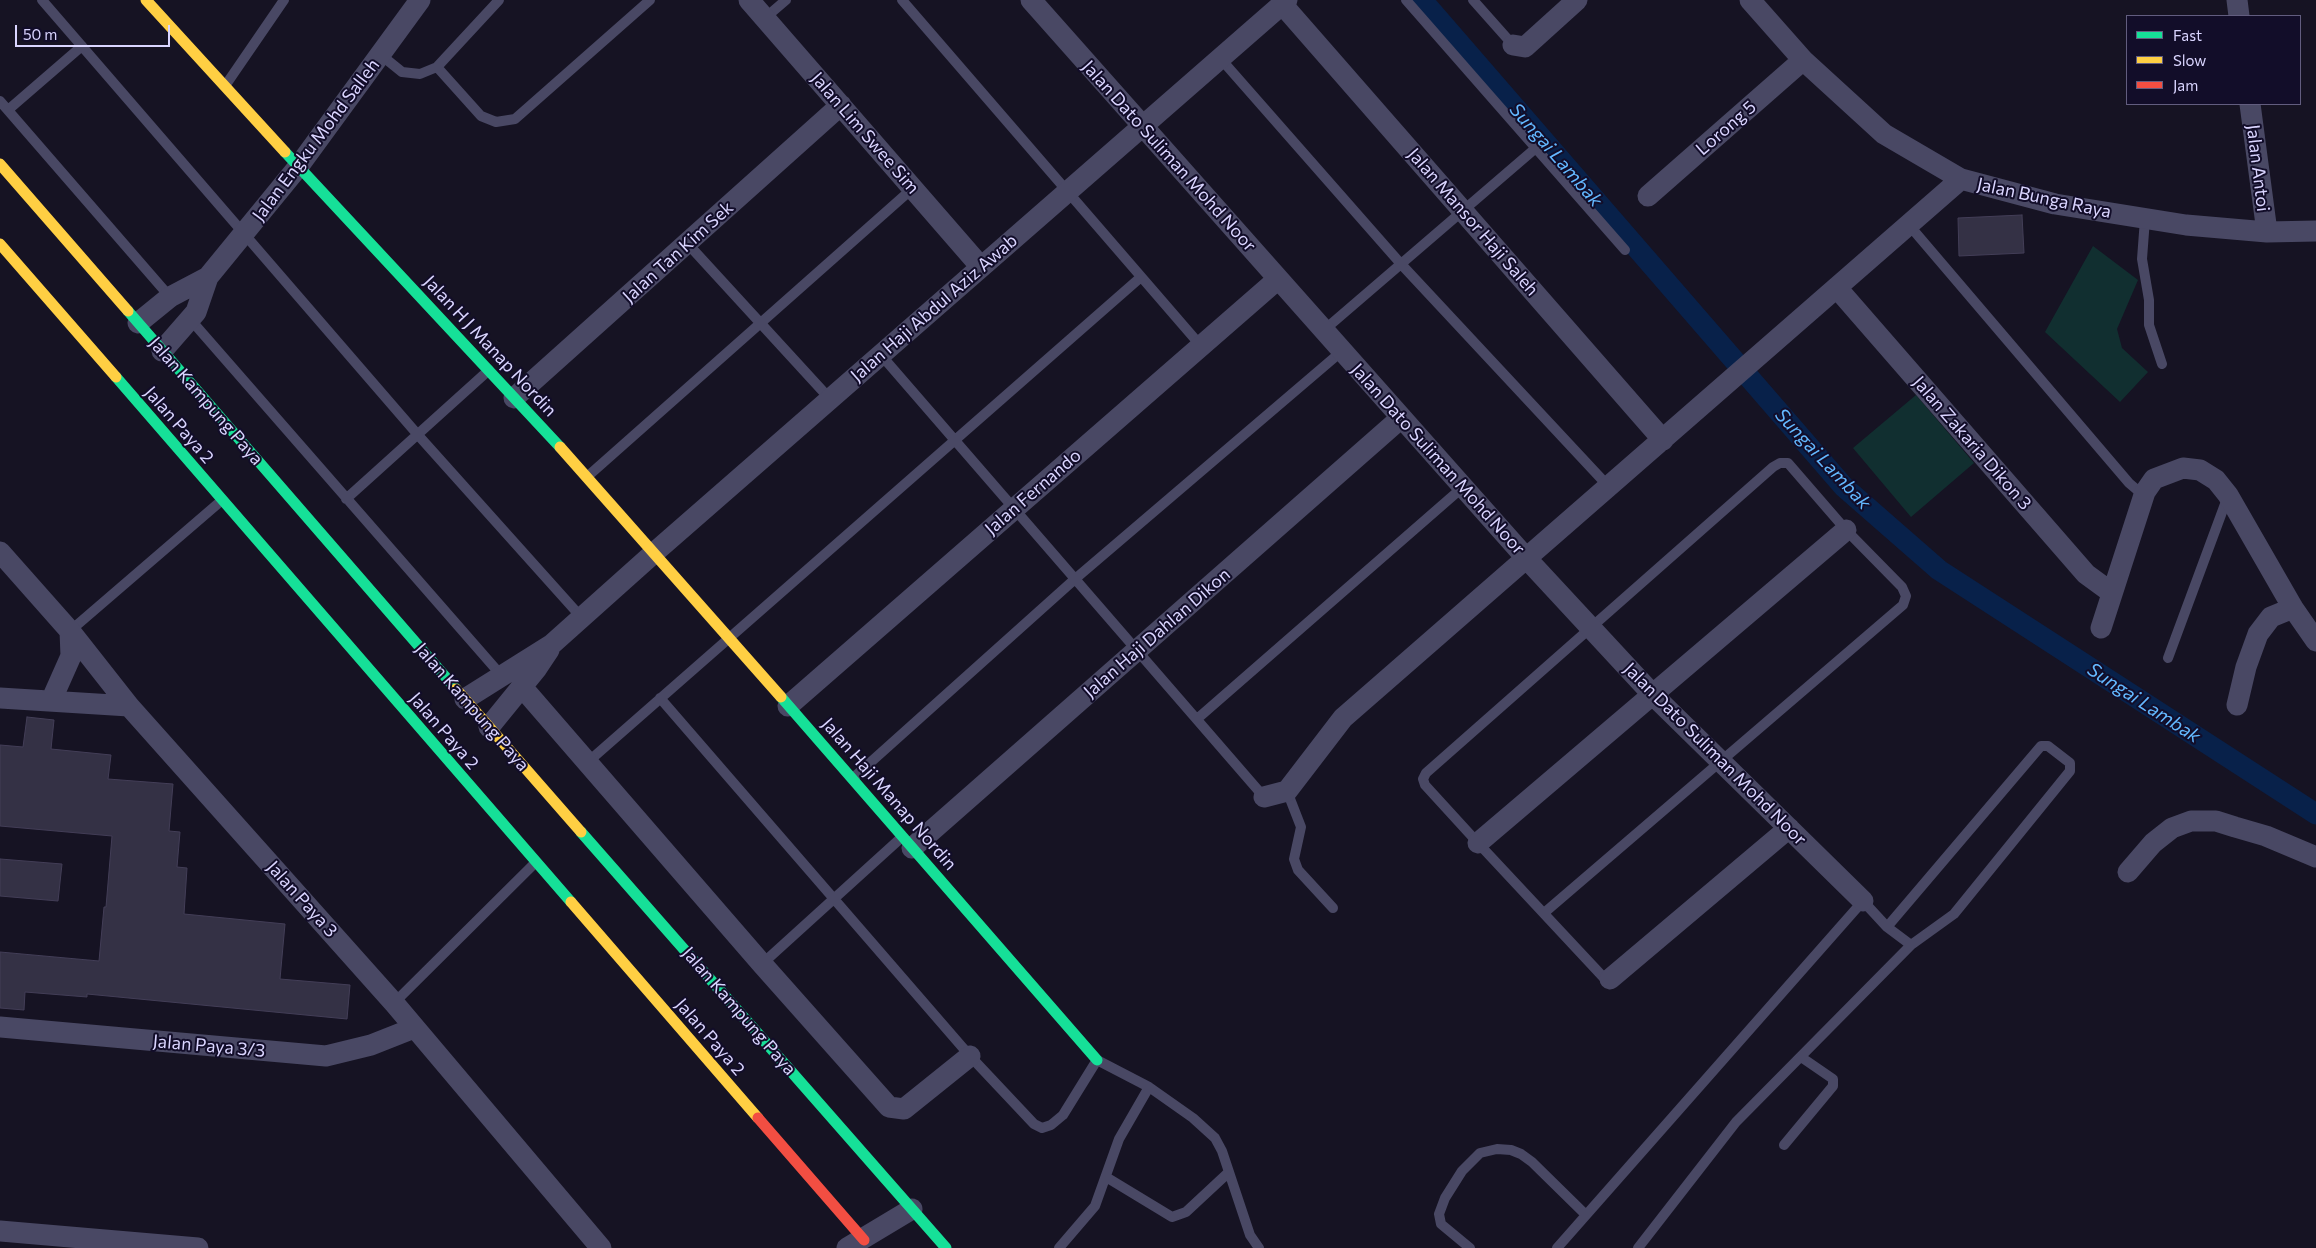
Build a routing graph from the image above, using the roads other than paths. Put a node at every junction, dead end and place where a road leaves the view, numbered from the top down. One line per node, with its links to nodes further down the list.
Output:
1 (42, 0): 20 (lane)
2 (284, 0): 25 (lane)
3 (420, 0): 21 (street, Jalan Engku Mohd Salleh)
4 (499, 0): 24 (lane)
5 (650, 0): 24 (lane)
6 (750, 0): 18 (street, Jalan Lim Swee Sim)
7 (786, 0): 18 (lane)
8 (902, 0): 36 (lane)
9 (1031, 0): 30 (street, Jalan Dato Suliman Mohd Noor)
10 (1406, 0): 31 (lane)
11 (1473, 0): 19 (lane)
12 (1577, 0): 19 (street)
13 (1750, 0): 23 (street, Jalan Bunga Raya)
14 (2237, 0): 17 (street)
15 (151, 2): 25 (street, Jalan H J Manap Nordin)
16 (1284, 2): 22 (street, Jalan Haji Abdul Aziz Awab); 38 (street, Jalan Mansor Haji Saleh)
17 (2239, 15)
18 (765, 18): 27 (street, Jalan Lim Swee Sim)
19 (1513, 45)
20 (82, 46): 29 (lane); 43 (lane)
21 (381, 55): 24 (lane); 33 (street, Jalan Engku Mohd Salleh)
22 (1220, 58): 30 (street, Jalan Haji Abdul Aziz Awab); 47 (lane)
23 (1803, 60): 34 (street, Jalan Bunga Raya); 37 (street, Lorong 5)
24 (437, 67)
25 (224, 87): 33 (street, Jalan H J Manap Nordin)
26 (0, 101): 29 (lane)
27 (841, 105): 35 (street, Jalan Lim Swee Sim); 44 (street, Jalan Tan Kim Sek)
28 (2250, 105): 42 (street, Jalan Antoi)
29 (8, 110): 53 (lane)
30 (1142, 126): 36 (street, Jalan Haji Abdul Aziz Awab); 51 (street, Jalan Dato Suliman Mohd Noor)
31 (1537, 147): 38 (lane); 46 (lane)
32 (0, 164): 55 (street, Jalan Kampung Paya)
33 (298, 167): 43 (street, Jalan Engku Mohd Salleh); 63 (street, Jalan H J Manap Nordin)
34 (1961, 179): 39 (street, Jalan Bunga Raya); 40 (street)
35 (913, 188): 48 (street, Jalan Lim Swee Sim); 56 (lane)
36 (1067, 192): 48 (street, Jalan Haji Abdul Aziz Awab); 49 (lane)
37 (1648, 196)
38 (1463, 210): 47 (lane); 69 (street, Jalan Mansor Haji Saleh)
39 (2145, 219): 42 (street, Jalan Bunga Raya); 62 (lane)
40 (1909, 225): 52 (street); 72 (lane)
41 (2316, 230): 42 (street, Jalan Bunga Raya)
42 (2266, 232)
43 (244, 234): 50 (street, Jalan Engku Mohd Salleh); 67 (lane)
44 (688, 243): 56 (lane); 64 (street, Jalan Tan Kim Sek)
45 (0, 244): 76 (street, Jalan Paya 2)
46 (1625, 250)
47 (1401, 264): 57 (lane); 71 (lane)
48 (981, 267): 61 (street, Jalan Haji Abdul Aziz Awab)
49 (1141, 277): 58 (lane); 68 (lane)
50 (208, 278): 53 (street, Jalan Engku Mohd Salleh); 54 (street, Jalan Engku Mohd Salleh)
51 (1278, 279): 57 (street, Jalan Dato Suliman Mohd Noor); 58 (street, Jalan Fernando)
52 (1837, 288): 69 (street); 83 (street, Jalan Zakaria Dikon 3)
53 (170, 297): 55 (street, Jalan Engku Mohd Salleh)
54 (190, 319): 59 (street, Jalan Engku Mohd Salleh); 75 (lane)
55 (138, 323): 59 (street, Jalan Kampung Paya)
56 (760, 323): 65 (lane); 70 (lane)
57 (1324, 330): 60 (street, Jalan Dato Suliman Mohd Noor)
58 (1201, 346): 77 (street, Jalan Fernando)
59 (162, 351): 99 (street, Jalan Kampung Paya)
60 (1342, 352): 66 (street, Jalan Dato Suliman Mohd Noor); 82 (lane)
61 (881, 355): 65 (street, Jalan Haji Abdul Aziz Awab); 68 (lane)
62 (2162, 364)
63 (490, 370): 64 (street, Jalan H J Manap Nordin); 67 (lane)
64 (514, 398): 70 (street, Jalan H J Manap Nordin)
65 (830, 399): 80 (street, Jalan Haji Abdul Aziz Awab)
66 (1401, 418): 73 (street, Jalan Dato Suliman Mohd Noor); 92 (street, Jalan Haji Dahlan Dikon)
67 (418, 435): 75 (lane); 85 (lane)
68 (955, 440): 77 (lane); 89 (lane)
69 (1663, 440): 71 (street)
70 (586, 477): 80 (street, Jalan H J Manap Nordin)
71 (1609, 487): 81 (street)
72 (2149, 487): 74 (street); 83 (street)
73 (1463, 488): 81 (street, Jalan Dato Suliman Mohd Noor); 104 (lane)
74 (2228, 495): 84 (street); 93 (lane)
75 (346, 499): 94 (lane)
76 (222, 500): 88 (lane); 115 (street, Jalan Paya 2)
77 (1014, 508): 82 (lane); 103 (street, Jalan Fernando)
78 (1846, 530): 86 (lane); 96 (street); 106 (lane)
79 (0, 552): 88 (street, Jalan Paya 3)
80 (654, 552): 85 (street, Jalan Haji Abdul Aziz Awab); 89 (street, Jalan Haji Manap Nordin)
81 (1527, 559): 86 (street, Jalan Dato Suliman Mohd Noor); 109 (street)
82 (1075, 578): 92 (lane); 108 (lane)
83 (2112, 593): 87 (street)
84 (2293, 608): 90 (street); 101 (street)
85 (582, 618): 91 (street, Jalan Haji Abdul Aziz Awab)
86 (1590, 628): 96 (street, Jalan Dato Suliman Mohd Noor); 113 (lane)
87 (2101, 628)
88 (70, 631): 100 (street); 102 (street, Jalan Paya 3)
89 (729, 638): 98 (lane); 103 (street, Jalan Haji Manap Nordin)
90 (2316, 641)
91 (551, 646): 94 (street); 95 (street)
92 (1137, 650): 104 (lane); 112 (street, Jalan Haji Dahlan Dikon)
93 (2168, 658)
94 (501, 675): 99 (street)
95 (522, 686): 105 (street); 107 (street)
96 (1654, 696): 106 (street, Jalan Dato Suliman Mohd Noor); 113 (street)
97 (0, 698): 100 (street)
98 (660, 698): 107 (lane); 117 (lane)
99 (465, 699): 105 (street, Jalan Kampung Paya)
100 (51, 701): 102 (street)
101 (2237, 705)
102 (129, 706): 125 (street, Jalan Paya 3)
103 (788, 706): 108 (street, Jalan Haji Manap Nordin)
104 (1196, 719): 110 (lane)
105 (489, 727): 135 (street, Jalan Kampung Paya)
106 (1720, 760): 111 (street, Jalan Dato Suliman Mohd Noor); 120 (lane)
107 (588, 761): 123 (street)
108 (852, 779): 112 (street, Jalan Haji Manap Nordin)
109 (1287, 791): 110 (street); 119 (lane)
110 (1264, 797)
111 (1789, 828): 118 (street, Jalan Dato Suliman Mohd Noor); 124 (street)
112 (907, 842): 117 (lane); 130 (street, Jalan Haji Manap Nordin)
113 (1478, 843): 120 (lane)
114 (2316, 857): 116 (street)
115 (535, 863): 125 (lane); 139 (street, Jalan Paya 2)
116 (2128, 872)
117 (833, 899): 123 (lane); 128 (lane)
118 (1863, 901): 121 (lane); 136 (lane)
119 (1333, 908)
120 (1544, 913): 124 (lane)
121 (1887, 927): 122 (lane); 122 (lane)
122 (1911, 945): 129 (lane)
123 (762, 964): 128 (street)
124 (1610, 979)
125 (394, 1003): 127 (street, Jalan Paya 3)
126 (0, 1028): 127 (street, Jalan Paya 3/3)
127 (414, 1028): 141 (street, Jalan Paya 3)
128 (970, 1056): 130 (lane)
129 (1801, 1057): 132 (lane); 147 (lane)
130 (1097, 1060): 131 (lane)
131 (1149, 1087): 133 (lane); 134 (lane)
132 (1784, 1145)
133 (1229, 1172): 134 (lane); 144 (lane)
134 (1106, 1176): 143 (lane)
135 (912, 1209): 139 (street); 142 (street, Jalan Kampung Paya)
136 (1586, 1215): 145 (lane); 146 (lane)
137 (0, 1231): 138 (street)
138 (117, 1244): 140 (street)
139 (855, 1244)
140 (198, 1248)
141 (601, 1248)
142 (946, 1248)
143 (1059, 1248)
144 (1259, 1248)
145 (1470, 1248)
146 (1556, 1248)
147 (1638, 1248)

